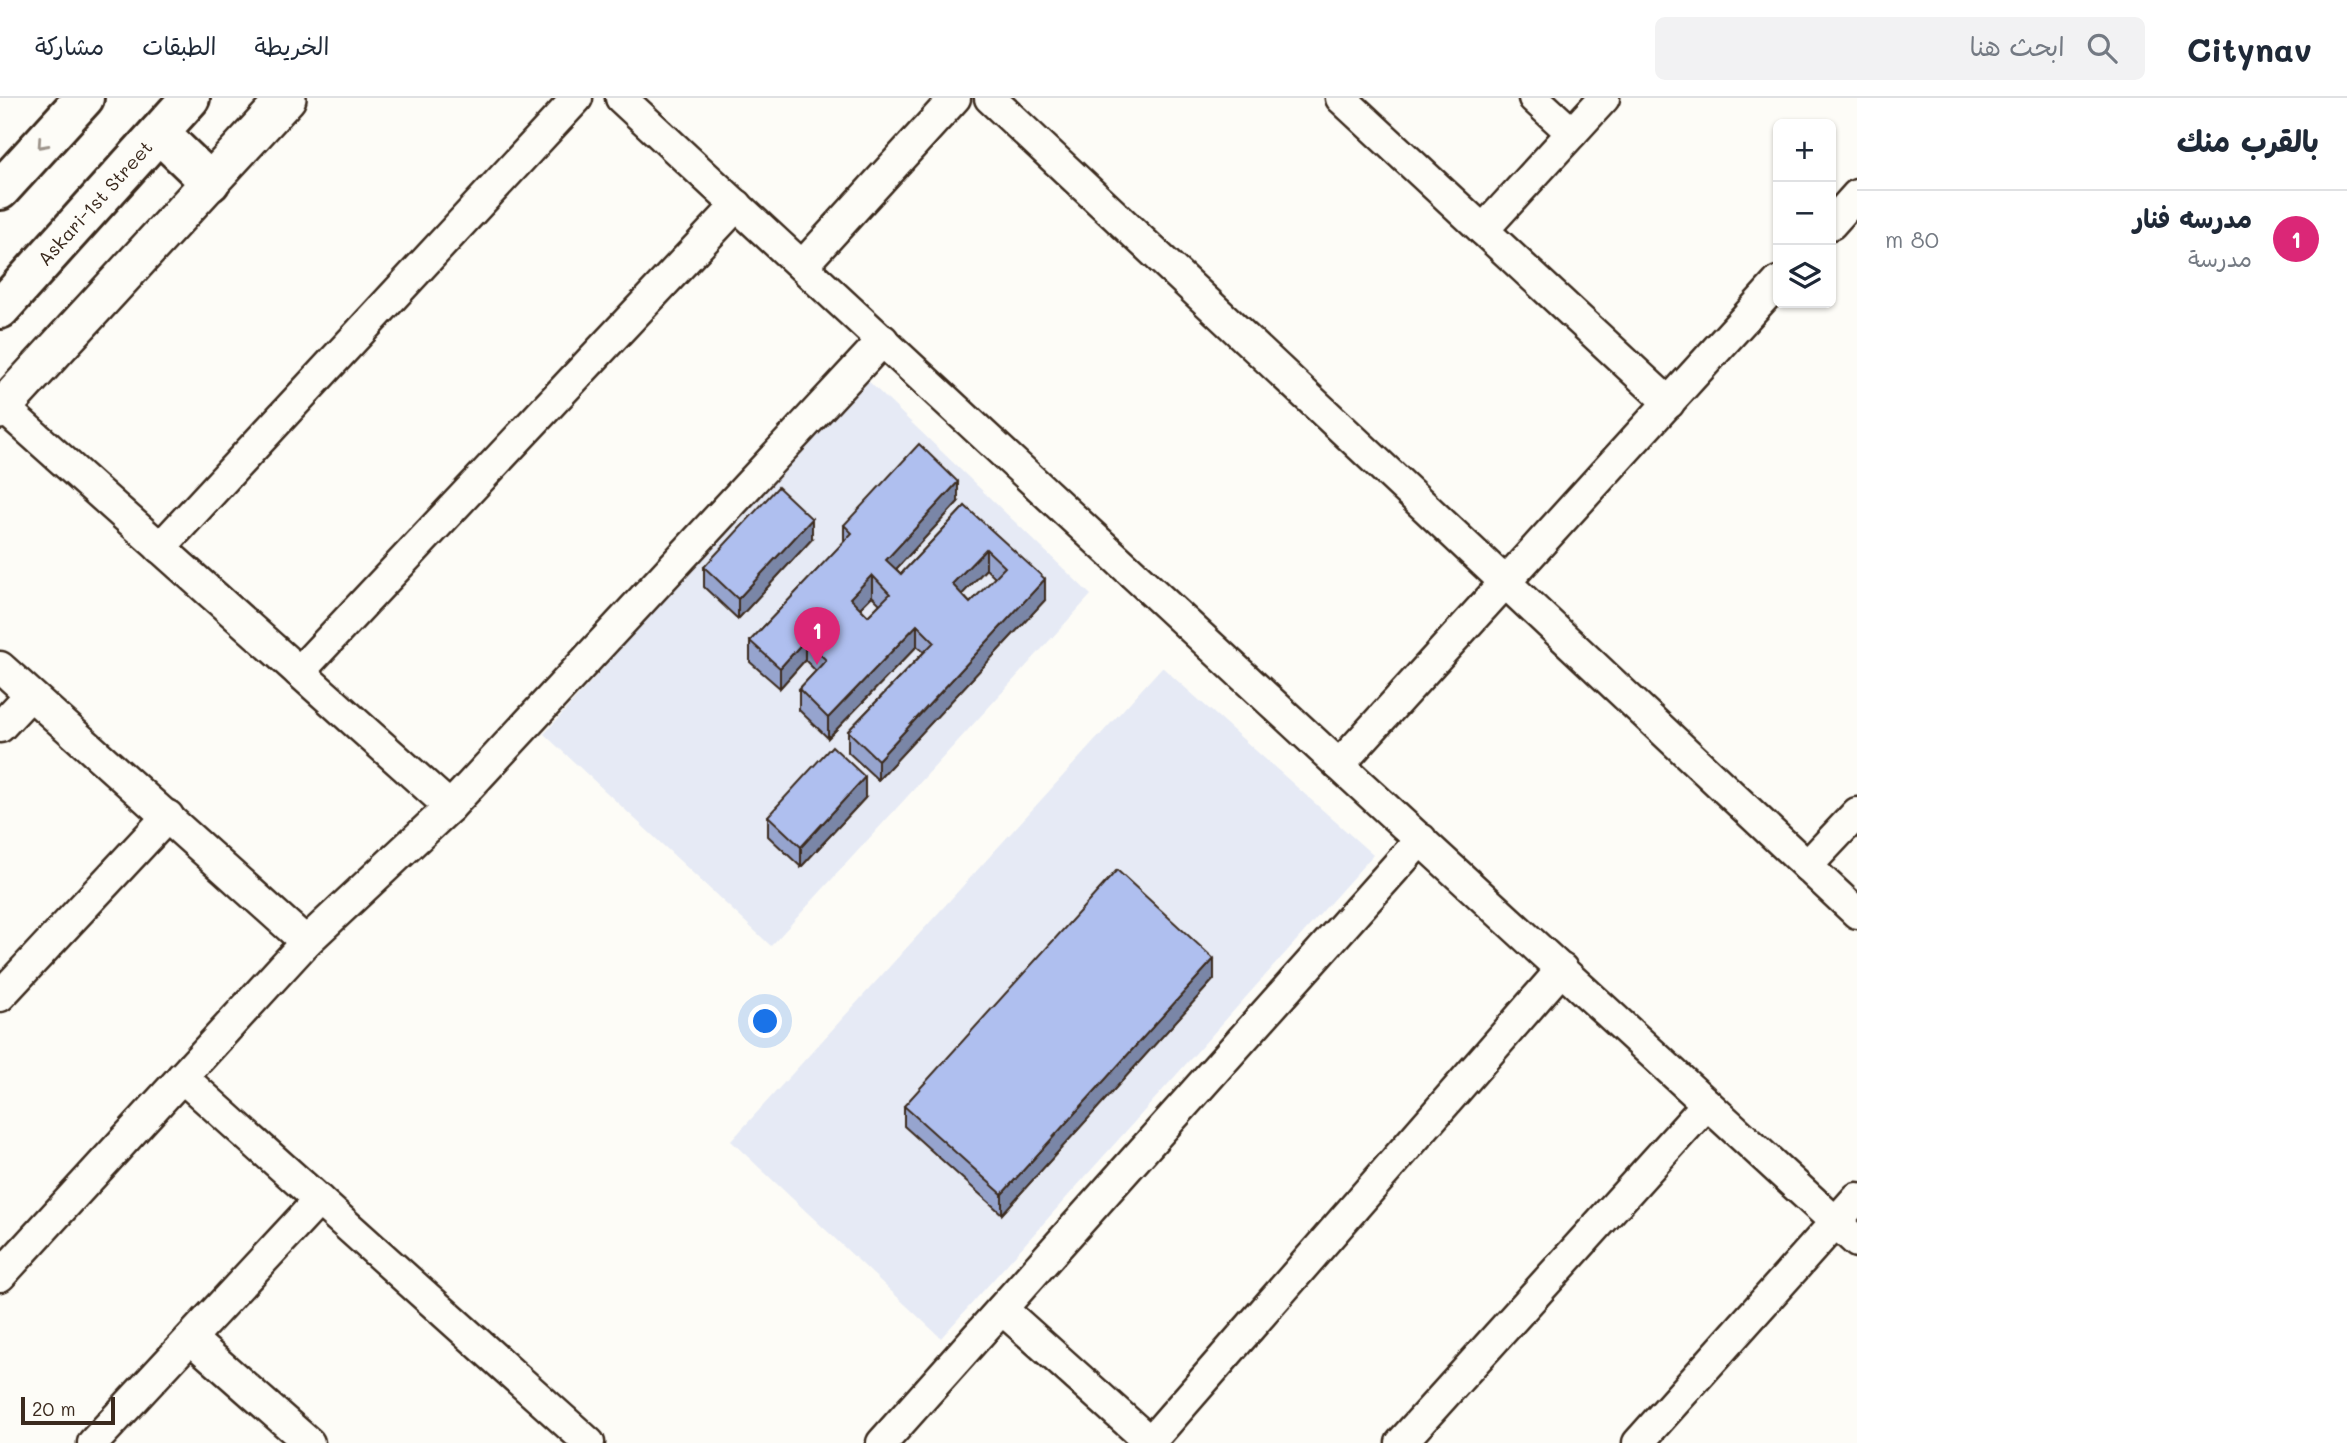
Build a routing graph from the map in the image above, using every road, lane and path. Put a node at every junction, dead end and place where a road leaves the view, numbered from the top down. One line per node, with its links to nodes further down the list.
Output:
1 (84, 98): 14 (main road, one-way to 14)
2 (190, 98): 11 (main road, Askari-1st Street)
3 (287, 98): 13 (street)
4 (577, 98): 25 (street)
5 (955, 98): 19 (street)
6 (990, 98): 26 (street)
7 (1341, 98): 18 (street)
8 (1534, 98): 12 (street)
9 (1604, 98): 12 (street)
10 (632, 102): 16 (street)
11 (159, 133): 13 (main road); 21 (main road, Askari-1st Street)
12 (1572, 133): 18 (street)
13 (210, 181): 24 (street)
14 (0, 190)
15 (1857, 195): 17 (street)
16 (737, 205): 19 (street); 28 (street)
17 (1836, 218)
18 (1483, 230): 23 (street)
19 (802, 266): 22 (street)
20 (1773, 288): 23 (street)
21 (0, 309)
22 (883, 340): 31 (street); 32 (street)
23 (1669, 402): 26 (street)
24 (1, 408): 25 (street)
25 (160, 548): 28 (street)
26 (1505, 582): 31 (street); 36 (street)
27 (0, 667): 29 (street)
28 (299, 672): 32 (street)
29 (30, 695): 30 (street); 34 (street)
30 (0, 727)
31 (1339, 765): 35 (street)
32 (450, 807): 38 (street)
33 (1857, 813): 36 (street)
34 (168, 816): 38 (street); 40 (street)
35 (1421, 839): 39 (street); 47 (street)
36 (1807, 866): 37 (street)
37 (1857, 913)
38 (306, 942): 41 (street)
39 (1562, 969): 42 (street); 53 (street)
40 (0, 996)
41 (182, 1077): 44 (street); 46 (street)
42 (1707, 1104): 45 (street); 54 (street)
43 (1857, 1198): 45 (street)
44 (319, 1200): 48 (street); 51 (street)
45 (1846, 1232): 55 (street)
46 (0, 1276)
47 (1002, 1309): 52 (street); 53 (street)
48 (191, 1339): 49 (street); 50 (street)
49 (93, 1443)
50 (309, 1443)
51 (589, 1443)
52 (882, 1443)
53 (1151, 1443)
54 (1401, 1443)
55 (1638, 1443)

